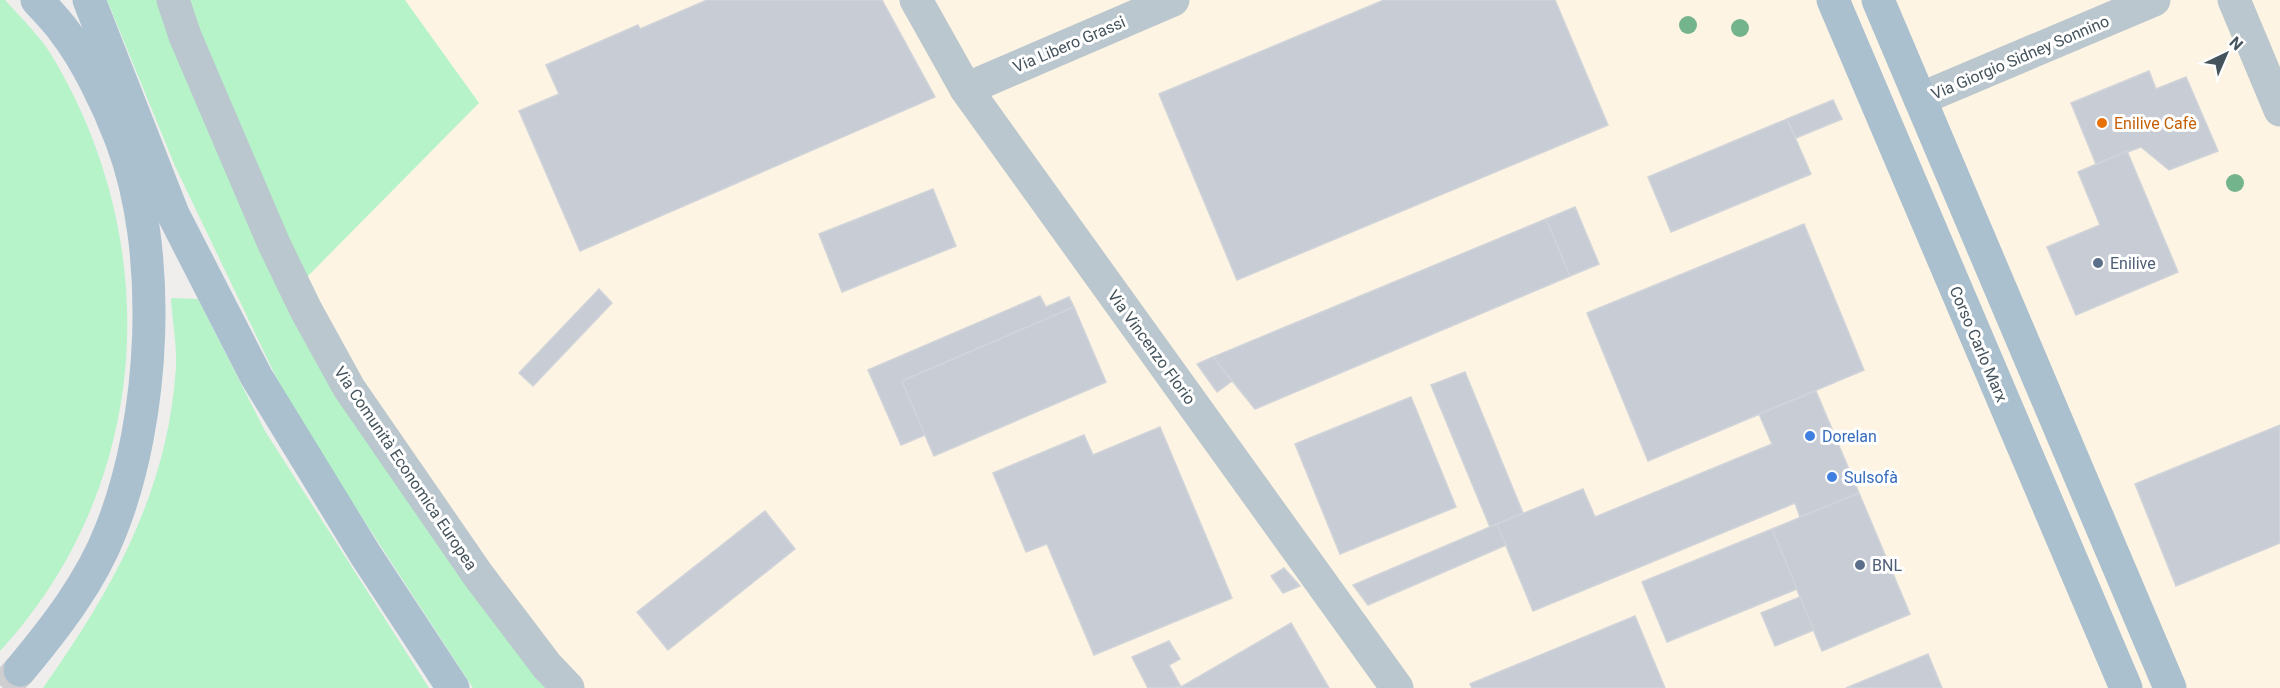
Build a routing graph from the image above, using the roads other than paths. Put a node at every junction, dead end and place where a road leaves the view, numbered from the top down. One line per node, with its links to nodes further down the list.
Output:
1 (37, 0): 11 (main road)
2 (83, 0): 11 (main road)
3 (89, 0): 16 (main road)
4 (173, 0): 19 (street, Via Comunità Economica Europea)
5 (916, 0): 12 (street, Via Vincenzo Florio)
6 (1173, 0): 12 (street, Via Libero Grassi)
7 (1833, 0): 21 (main road, Corso Carlo Marx)
8 (1878, 0): 13 (main road)
9 (2154, 0): 13 (street, Via Giorgio Sidney Sonnino)
10 (2234, 0): 14 (street)
11 (95, 82): 15 (main road)
12 (966, 88): 20 (street, Via Vincenzo Florio)
13 (1920, 99): 22 (main road)
14 (2280, 110)
15 (121, 139): 16 (main road); 17 (main road)
16 (173, 214): 18 (main road)
17 (20, 670)
18 (453, 688)
19 (568, 688)
20 (1397, 688)
21 (2126, 688)
22 (2170, 688)

